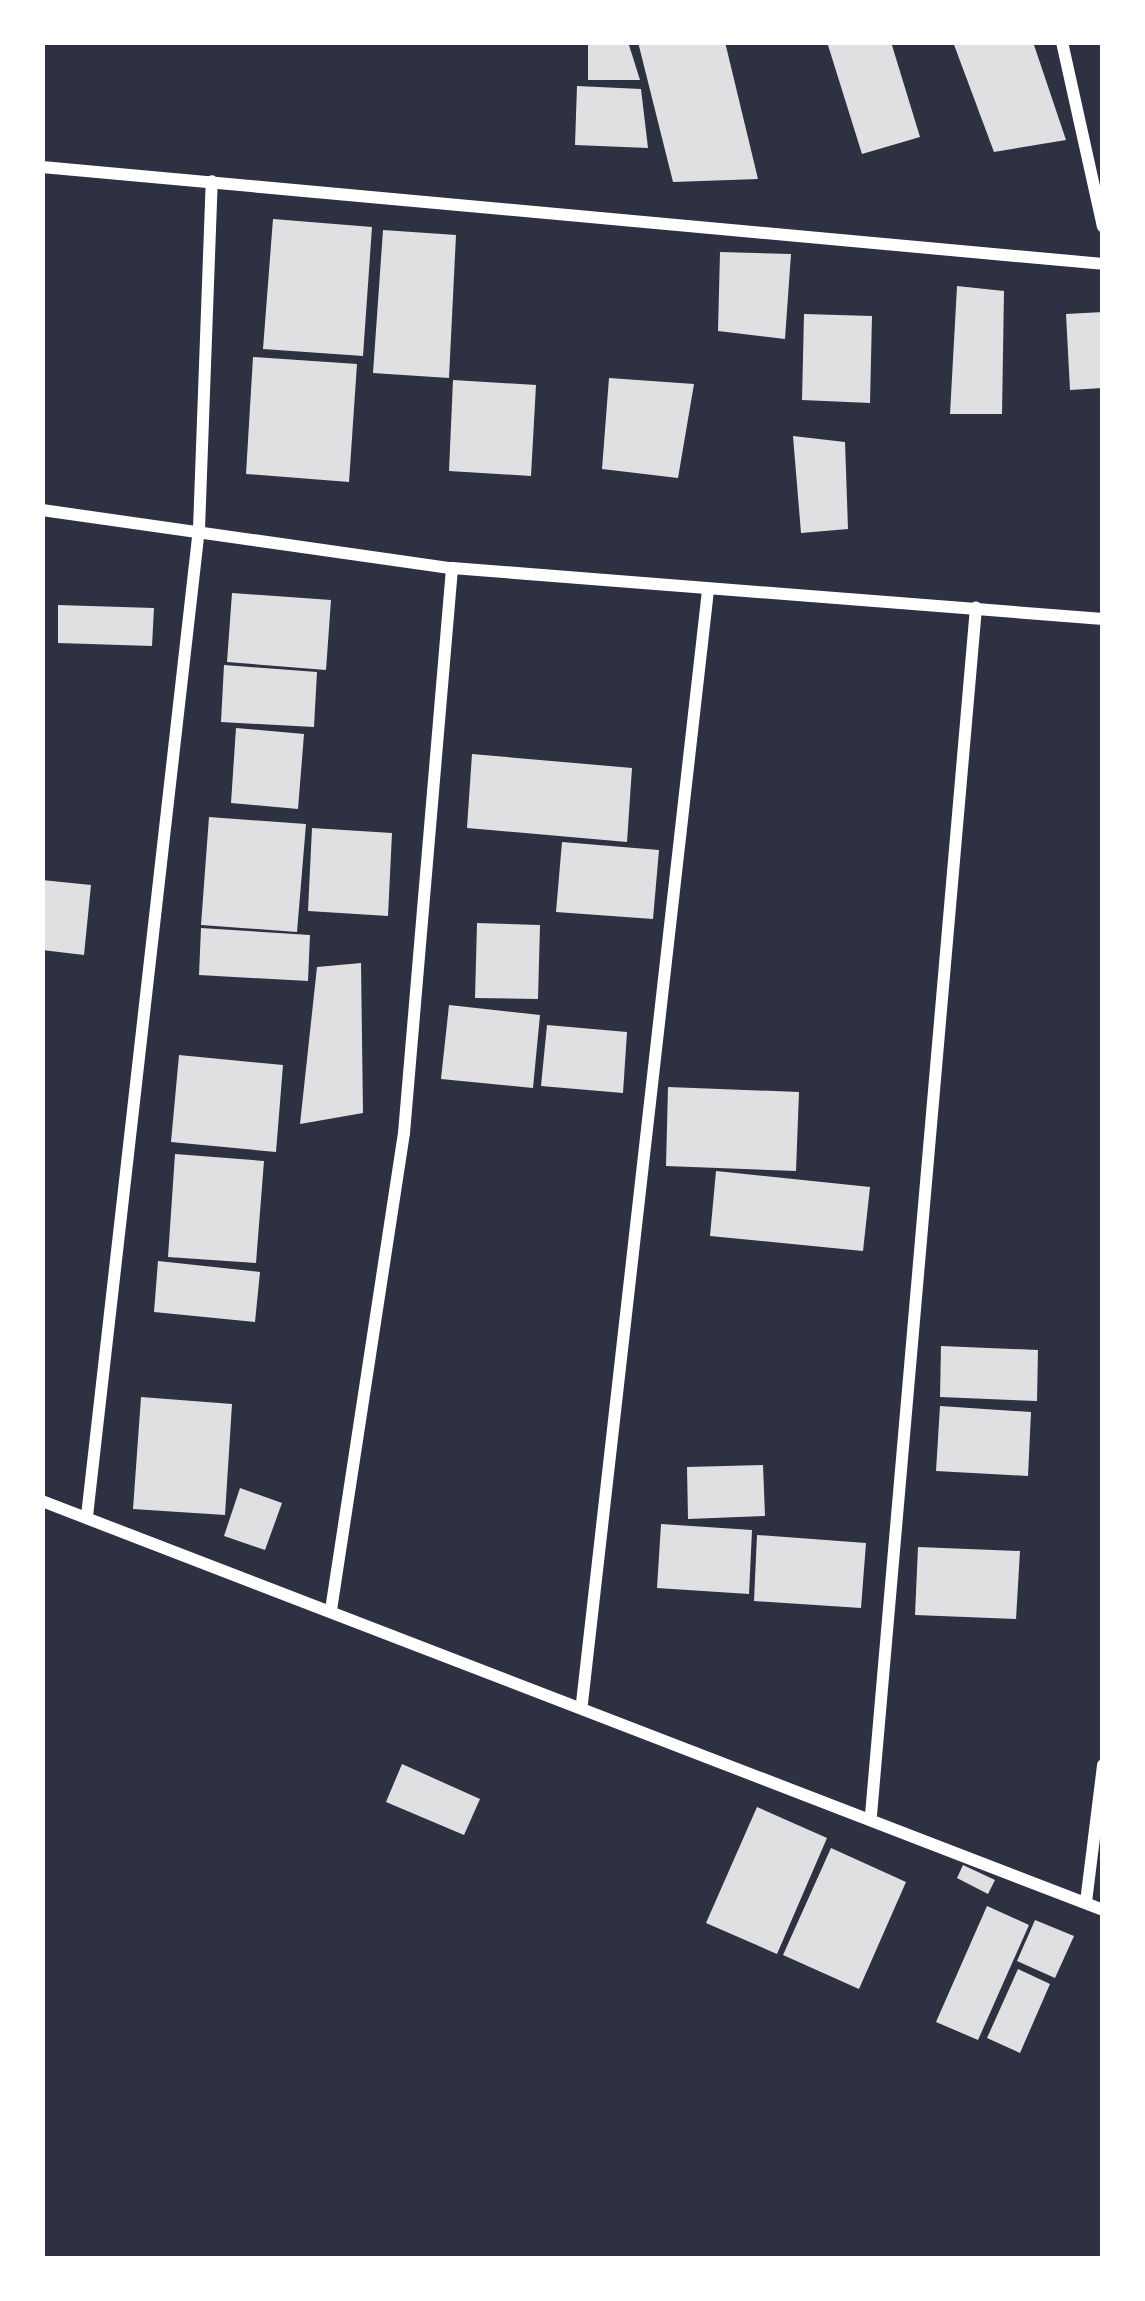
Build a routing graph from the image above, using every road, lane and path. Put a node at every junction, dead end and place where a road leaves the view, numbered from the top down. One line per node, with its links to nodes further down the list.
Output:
1 (1063, 42): 4 (street)
2 (42, 167): 3 (street)
3 (212, 182): 5 (street); 7 (street)
4 (1103, 226)
5 (1103, 264)
6 (42, 510): 7 (street)
7 (199, 529): 8 (street); 13 (street)
8 (452, 568): 9 (street); 14 (street)
9 (708, 591): 10 (street); 15 (street)
10 (976, 608): 11 (street); 17 (street)
11 (1103, 619)
12 (42, 1502): 13 (street)
13 (87, 1516): 14 (street)
14 (331, 1610): 15 (street)
15 (582, 1702): 17 (street)
16 (1103, 1765): 18 (street)
17 (871, 1815): 18 (street)
18 (1086, 1902): 19 (street)
19 (1103, 1910)

